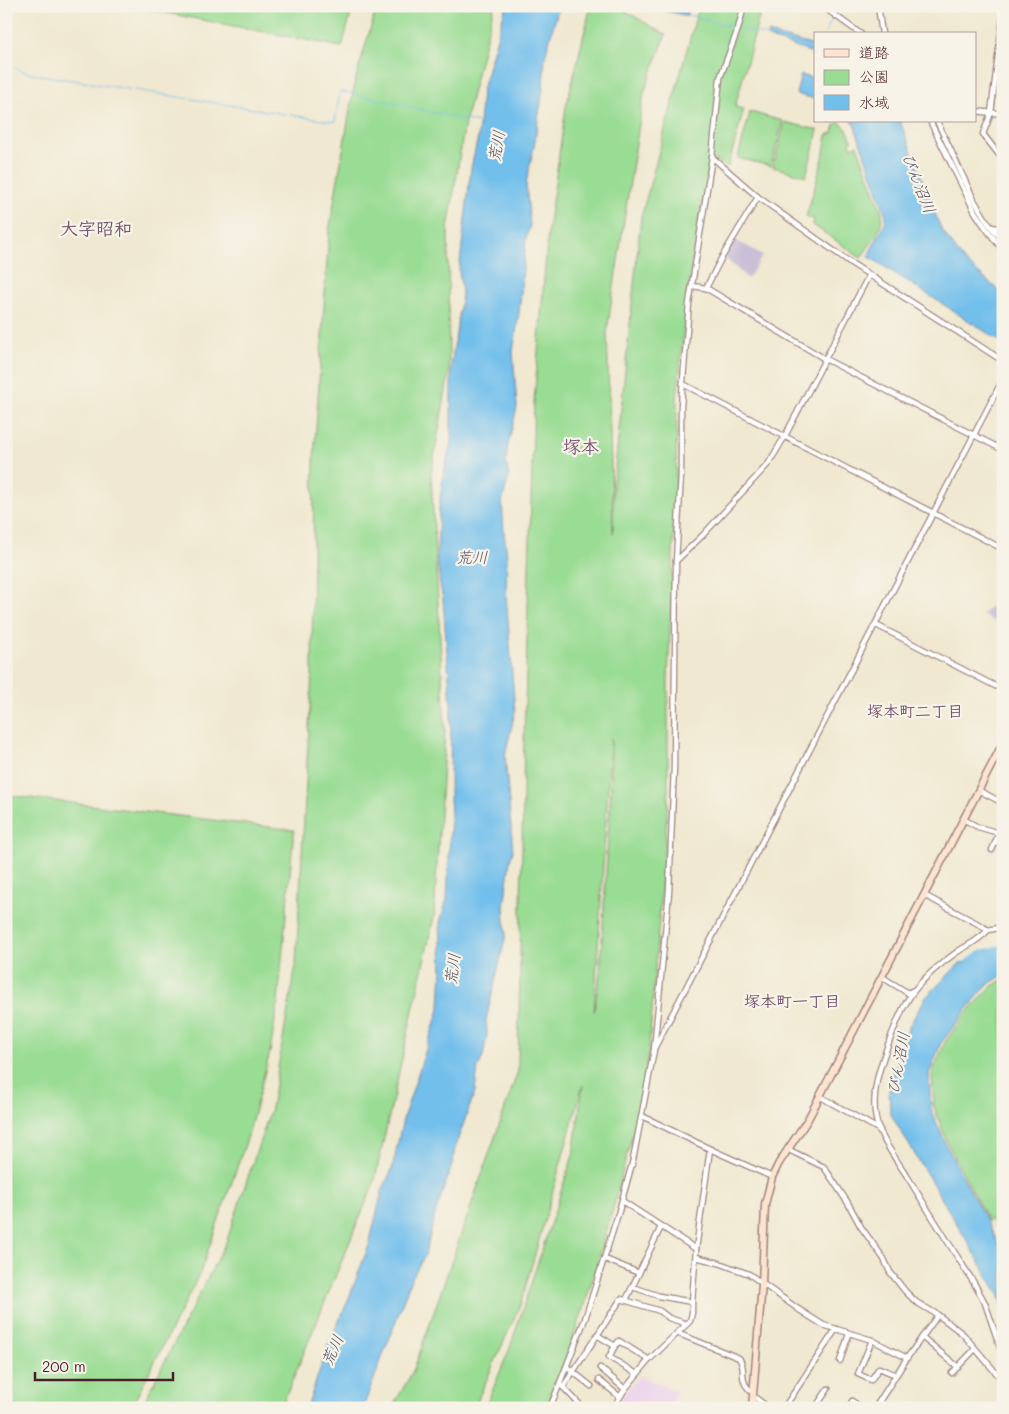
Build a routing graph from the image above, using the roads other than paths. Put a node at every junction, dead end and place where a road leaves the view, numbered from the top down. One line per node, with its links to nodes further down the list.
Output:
1 (744, 6): 12 (street)
2 (822, 6): 5 (street)
3 (878, 6): 6 (street)
4 (1003, 16): 8 (street)
5 (858, 32)
6 (882, 32)
7 (976, 112): 8 (street)
8 (991, 113): 9 (street); 13 (street)
9 (1003, 114)
10 (930, 122): 18 (street)
11 (937, 122): 15 (street)
12 (712, 157): 14 (street); 20 (street)
13 (1003, 160)
14 (758, 197): 19 (street); 21 (street)
15 (992, 227): 16 (street); 17 (street)
16 (1003, 228)
17 (1003, 241)
18 (1003, 250)
19 (869, 275): 22 (street); 23 (street)
20 (692, 286): 21 (street); 25 (street)
21 (706, 288): 22 (street)
22 (825, 359): 26 (street); 27 (street)
23 (1003, 361)
24 (1003, 379): 26 (street)
25 (683, 384): 27 (street); 31 (street)
26 (973, 435): 28 (street); 29 (street)
27 (785, 436): 29 (street); 31 (street)
28 (1003, 450)
29 (933, 513): 30 (street); 32 (street)
30 (1003, 549)
31 (676, 561): 45 (street)
32 (876, 625): 33 (street); 45 (street)
33 (1003, 690)
34 (1003, 743): 35 (street)
35 (978, 790): 36 (street); 37 (street)
36 (1003, 804)
37 (963, 819): 38 (street); 40 (street)
38 (1001, 834): 39 (street)
39 (992, 850)
40 (924, 896): 42 (street); 43 (street)
41 (1003, 927): 42 (street)
42 (988, 930): 44 (street)
43 (882, 977): 44 (street); 46 (street)
44 (917, 987): 48 (street)
45 (654, 1050): 47 (street)
46 (819, 1096): 48 (street); 50 (street)
47 (642, 1116): 49 (street); 52 (street)
48 (881, 1131): 72 (street)
49 (710, 1149): 51 (street); 54 (street)
50 (787, 1149): 51 (street); 62 (street)
51 (772, 1177): 58 (street)
52 (622, 1201): 53 (street); 56 (street)
53 (661, 1227): 54 (street); 57 (street)
54 (696, 1249): 55 (street)
55 (696, 1257): 58 (street); 61 (street)
56 (605, 1259): 57 (street); 76 (street)
57 (639, 1273): 59 (street)
58 (762, 1284): 64 (street); 89 (street)
59 (633, 1287): 60 (street); 61 (street)
60 (626, 1300): 63 (street); 67 (street)
61 (692, 1302): 63 (street)
62 (938, 1315): 68 (street); 71 (street)
63 (687, 1324): 65 (street)
64 (836, 1329): 66 (street); 97 (street)
65 (677, 1334): 74 (street); 89 (street)
66 (850, 1334): 69 (street); 75 (street)
67 (597, 1335): 70 (street); 79 (street)
68 (922, 1337): 73 (street); 77 (street)
69 (872, 1340): 73 (street); 82 (street)
70 (615, 1346): 74 (street); 80 (street)
71 (974, 1349): 77 (street); 84 (street)
72 (1003, 1356)
73 (906, 1358): 82 (street)
74 (649, 1360): 80 (street)
75 (840, 1361)
76 (567, 1367): 79 (street); 85 (street)
77 (958, 1367): 81 (street)
78 (600, 1368): 87 (street)
79 (573, 1372): 85 (street); 86 (street)
80 (637, 1374): 87 (street)
81 (952, 1374)
82 (896, 1375): 100 (street)
83 (599, 1380): 90 (street)
84 (1003, 1381)
85 (561, 1386): 92 (street); 93 (street)
86 (591, 1386)
87 (626, 1389): 90 (street)
88 (828, 1389): 98 (street)
89 (753, 1395): 95 (street); 96 (street)
90 (620, 1397): 94 (street)
91 (852, 1401): 99 (street)
92 (550, 1408)
93 (583, 1408)
94 (613, 1408)
95 (752, 1408)
96 (769, 1408)
97 (784, 1408)
98 (815, 1408)
99 (862, 1408)
100 (875, 1408)

